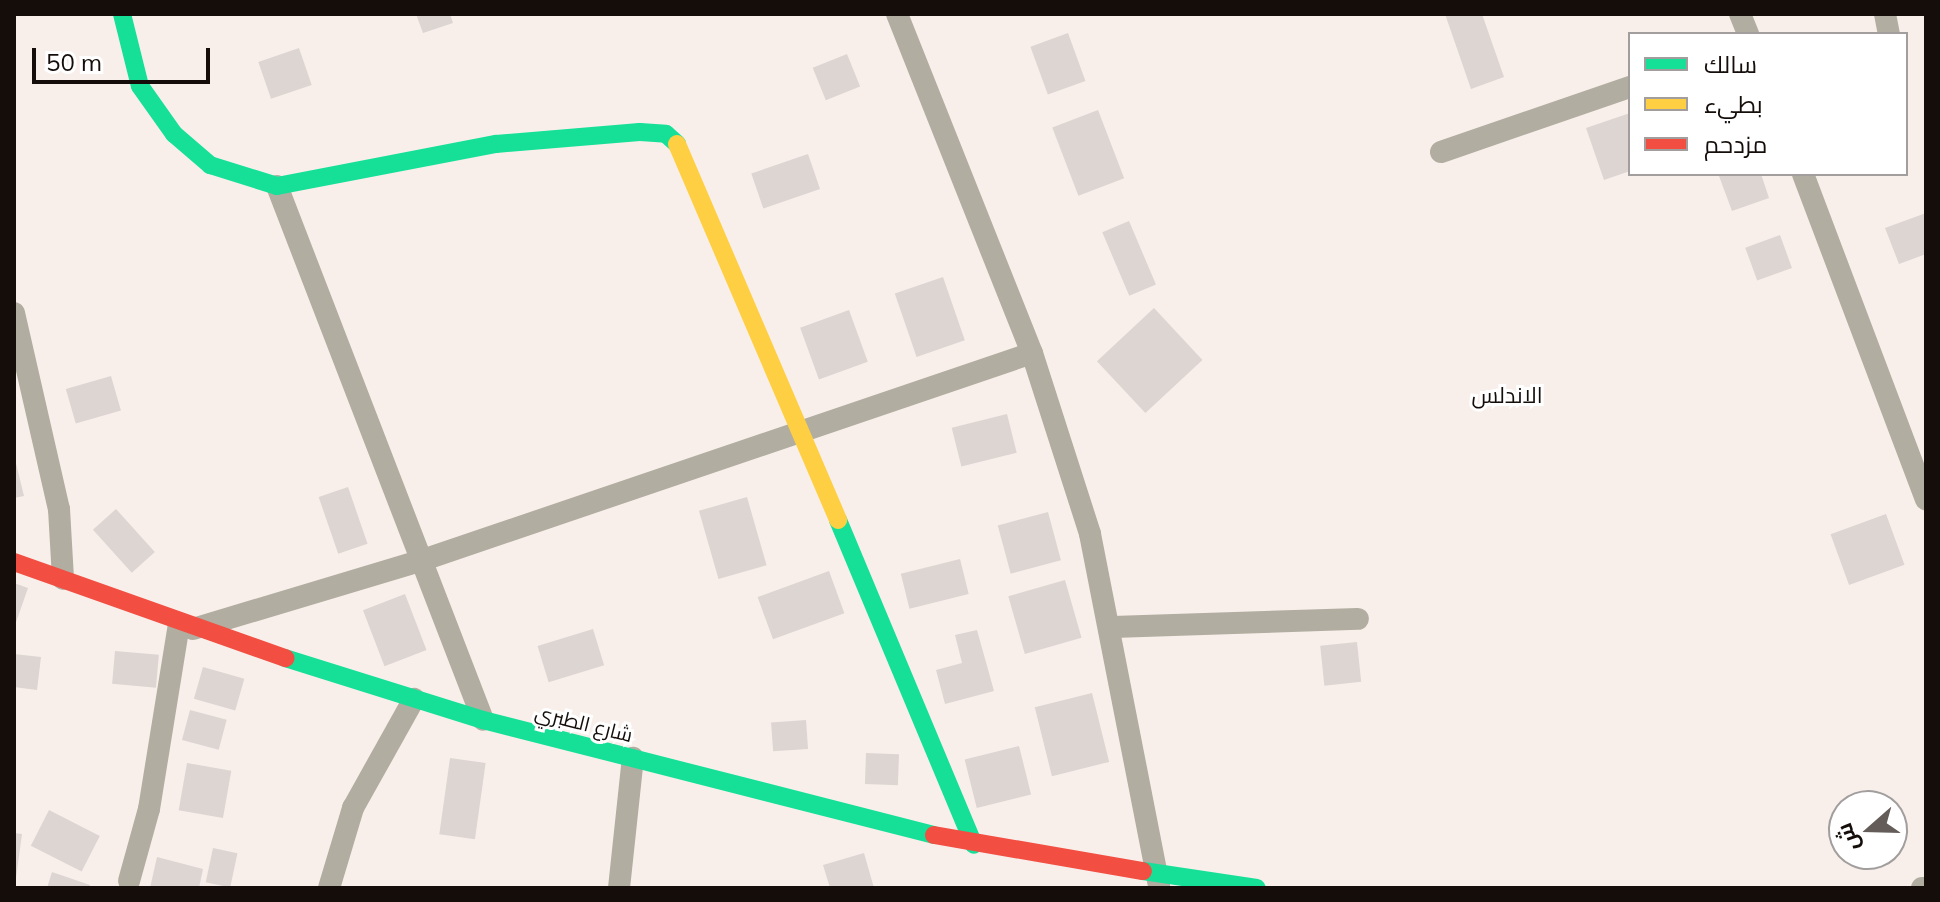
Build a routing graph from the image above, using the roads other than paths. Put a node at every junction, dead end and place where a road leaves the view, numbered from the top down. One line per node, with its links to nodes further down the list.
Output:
1 (122, 14): 6 (street)
2 (897, 14): 8 (street)
3 (1628, 88): 4 (street)
4 (1441, 152)
5 (1804, 176): 10 (street)
6 (277, 186): 9 (street); 11 (street)
7 (14, 313): 13 (street)
8 (1032, 353): 9 (street); 16 (street)
9 (803, 431): 11 (street); 20 (street)
10 (1926, 500)
11 (420, 561): 15 (street); 18 (street)
12 (14, 562): 13 (street, شارع الطبري)
13 (63, 579): 15 (street, شارع الطبري)
14 (1358, 619): 16 (street)
15 (186, 626): 17 (street, شارع الطبري); 21 (street)
16 (1113, 627): 22 (street)
17 (414, 699): 18 (street, شارع الطبري); 23 (street)
18 (483, 720): 19 (street, شارع الطبري)
19 (633, 758): 20 (street, شارع الطبري); 24 (street)
20 (974, 845): 22 (street, شارع الطبري)
21 (129, 881)
22 (1159, 881): 25 (street, شارع الطبري)
23 (329, 888)
24 (619, 888)
25 (1257, 888)

